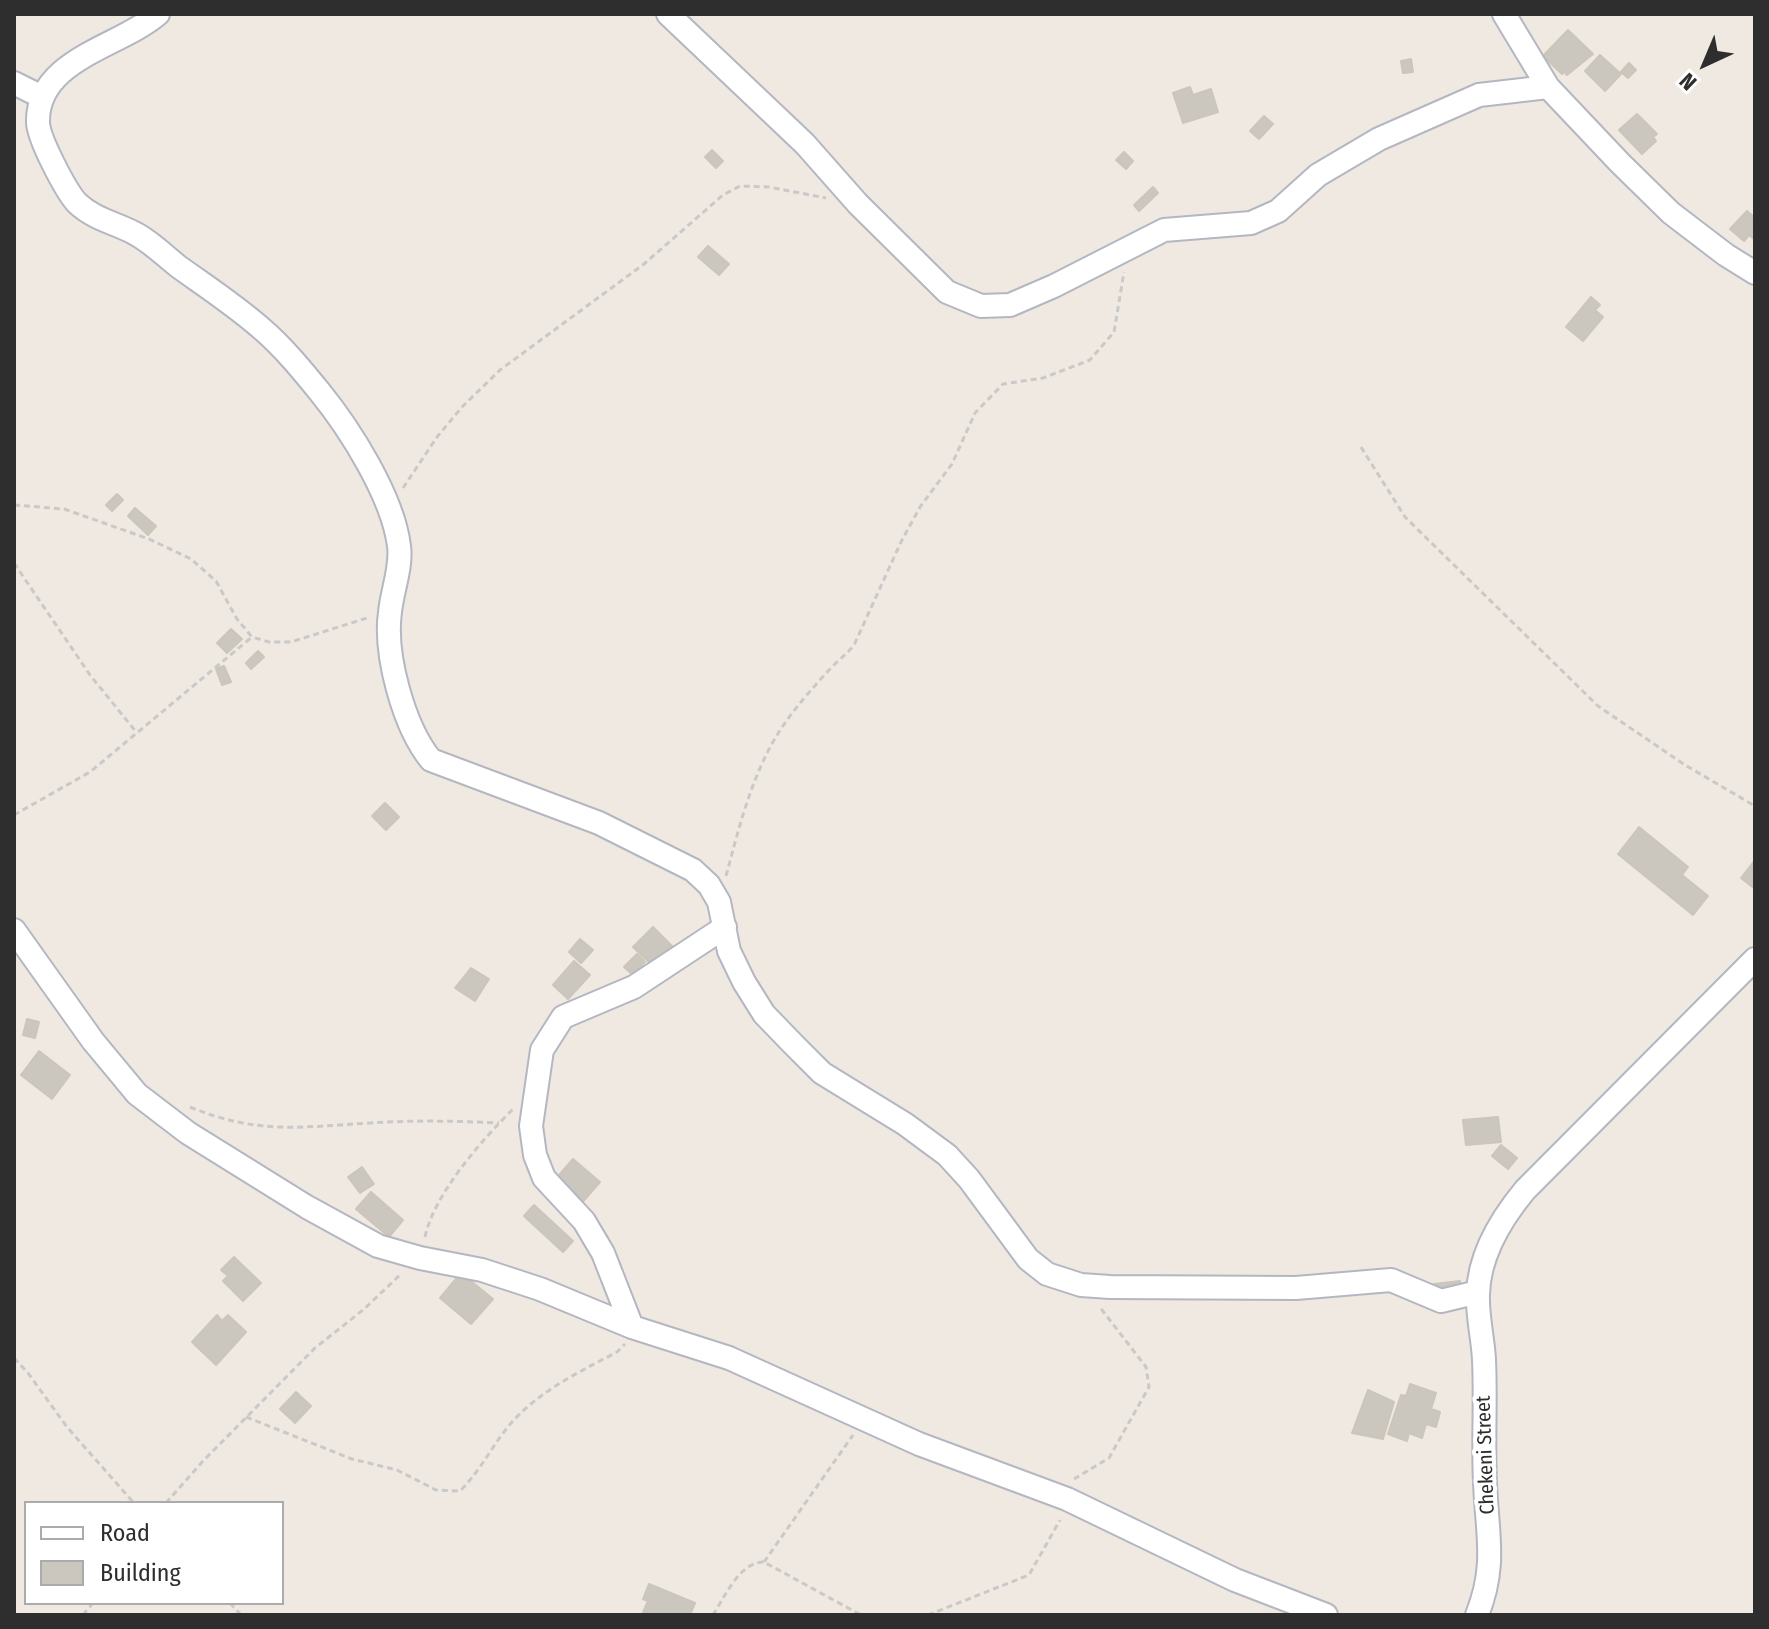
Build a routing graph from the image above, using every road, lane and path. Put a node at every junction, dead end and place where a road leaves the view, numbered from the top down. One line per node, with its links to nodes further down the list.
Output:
1 (158, 14): 6 (street)
2 (668, 14): 7 (street)
3 (1504, 14): 5 (street)
4 (14, 83): 6 (street)
5 (1548, 87): 8 (street); 9 (street)
6 (42, 97): 11 (street)
7 (858, 204): 8 (street); 11 (path)
8 (1128, 249): 19 (path)
9 (1755, 273)
10 (1361, 447): 17 (path)
11 (385, 503): 14 (street)
12 (14, 505): 15 (path)
13 (14, 563): 16 (path)
14 (389, 613): 15 (path); 19 (street)
15 (252, 637): 16 (path)
16 (137, 733): 18 (path)
17 (1755, 806)
18 (14, 815)
19 (719, 902): 20 (street)
20 (725, 927): 23 (street); 27 (street)
21 (14, 930): 26 (street)
22 (1755, 959): 28 (street, Chekeni Street)
23 (536, 1086): 25 (path); 29 (street)
24 (179, 1102): 25 (path)
25 (499, 1123): 26 (path)
26 (420, 1258): 29 (street); 31 (path)
27 (1088, 1286): 28 (street); 33 (path)
28 (1478, 1292): 41 (street, Chekeni Street)
29 (632, 1327): 31 (path); 32 (street)
30 (14, 1358): 34 (path)
31 (246, 1417): 35 (path)
32 (863, 1418): 33 (street); 36 (path)
33 (1067, 1499): 39 (path); 40 (street)
34 (132, 1501)
35 (168, 1501)
36 (764, 1562): 37 (path); 38 (path)
37 (713, 1615)
38 (861, 1615)
39 (928, 1615)
40 (1326, 1615)
41 (1477, 1615)

